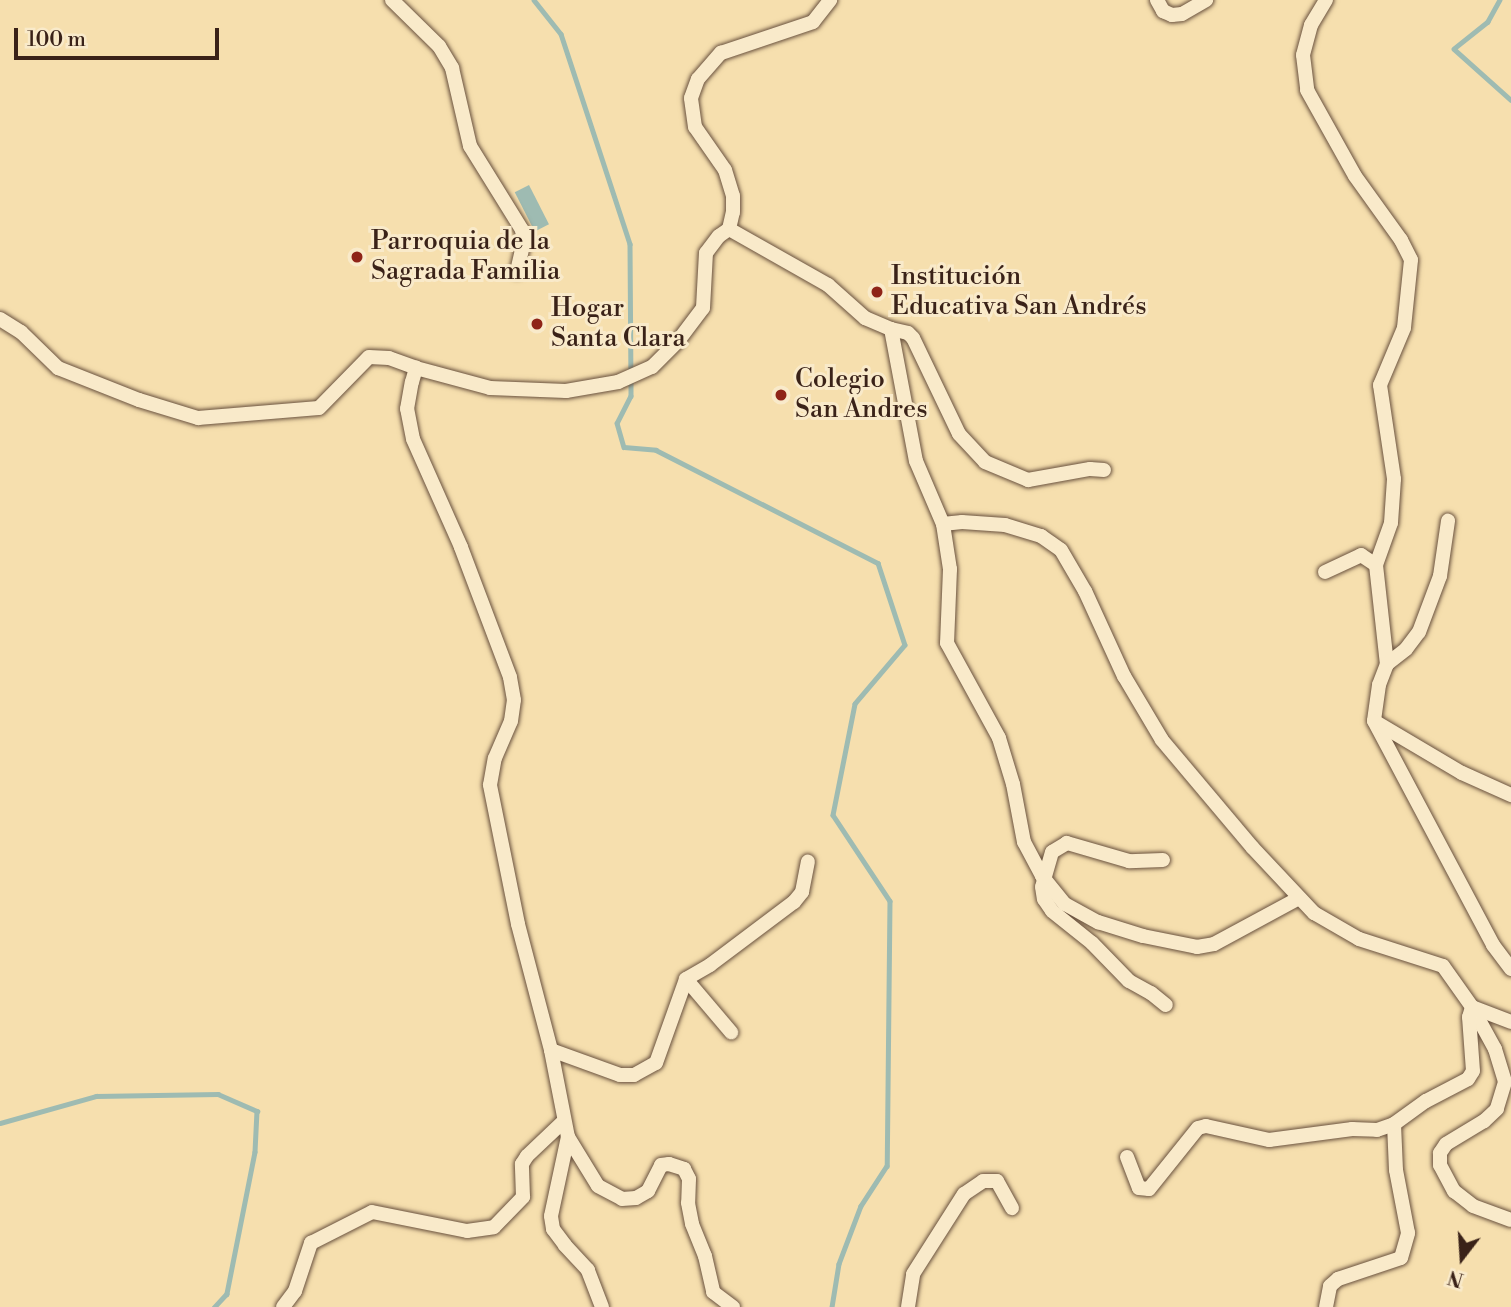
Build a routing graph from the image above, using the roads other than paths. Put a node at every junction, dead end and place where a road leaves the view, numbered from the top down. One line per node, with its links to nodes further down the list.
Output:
1 (392, 0): 7 (street)
2 (830, 0): 6 (street)
3 (1157, 0): 4 (street)
4 (1206, 0)
5 (1326, 0): 14 (street)
6 (729, 229): 9 (street); 10 (street)
7 (517, 271)
8 (0, 319): 10 (street)
9 (891, 329): 11 (street); 13 (street)
10 (416, 368): 29 (street)
11 (1104, 470)
12 (1448, 521): 16 (street)
13 (943, 524): 21 (street); 22 (street)
14 (1376, 565): 15 (street); 16 (street)
15 (1325, 572)
16 (1387, 664): 17 (street)
17 (1374, 722): 18 (street); 23 (street)
18 (1511, 795)
19 (1163, 860): 21 (street)
20 (808, 862): 24 (street)
21 (1042, 876): 22 (street); 25 (street)
22 (1299, 898): 26 (street)
23 (1511, 969)
24 (686, 979): 28 (street); 29 (street)
25 (1166, 1005)
26 (1472, 1007): 27 (street); 31 (street); 35 (street)
27 (1511, 1022)
28 (731, 1032)
29 (551, 1050): 30 (street)
30 (564, 1121): 32 (street); 36 (street)
31 (1394, 1124): 33 (street); 40 (street)
32 (568, 1137): 37 (street); 38 (street)
33 (1127, 1157)
34 (1012, 1208): 39 (street)
35 (1511, 1220)
36 (283, 1307)
37 (602, 1307)
38 (733, 1307)
39 (908, 1307)
40 (1326, 1307)

